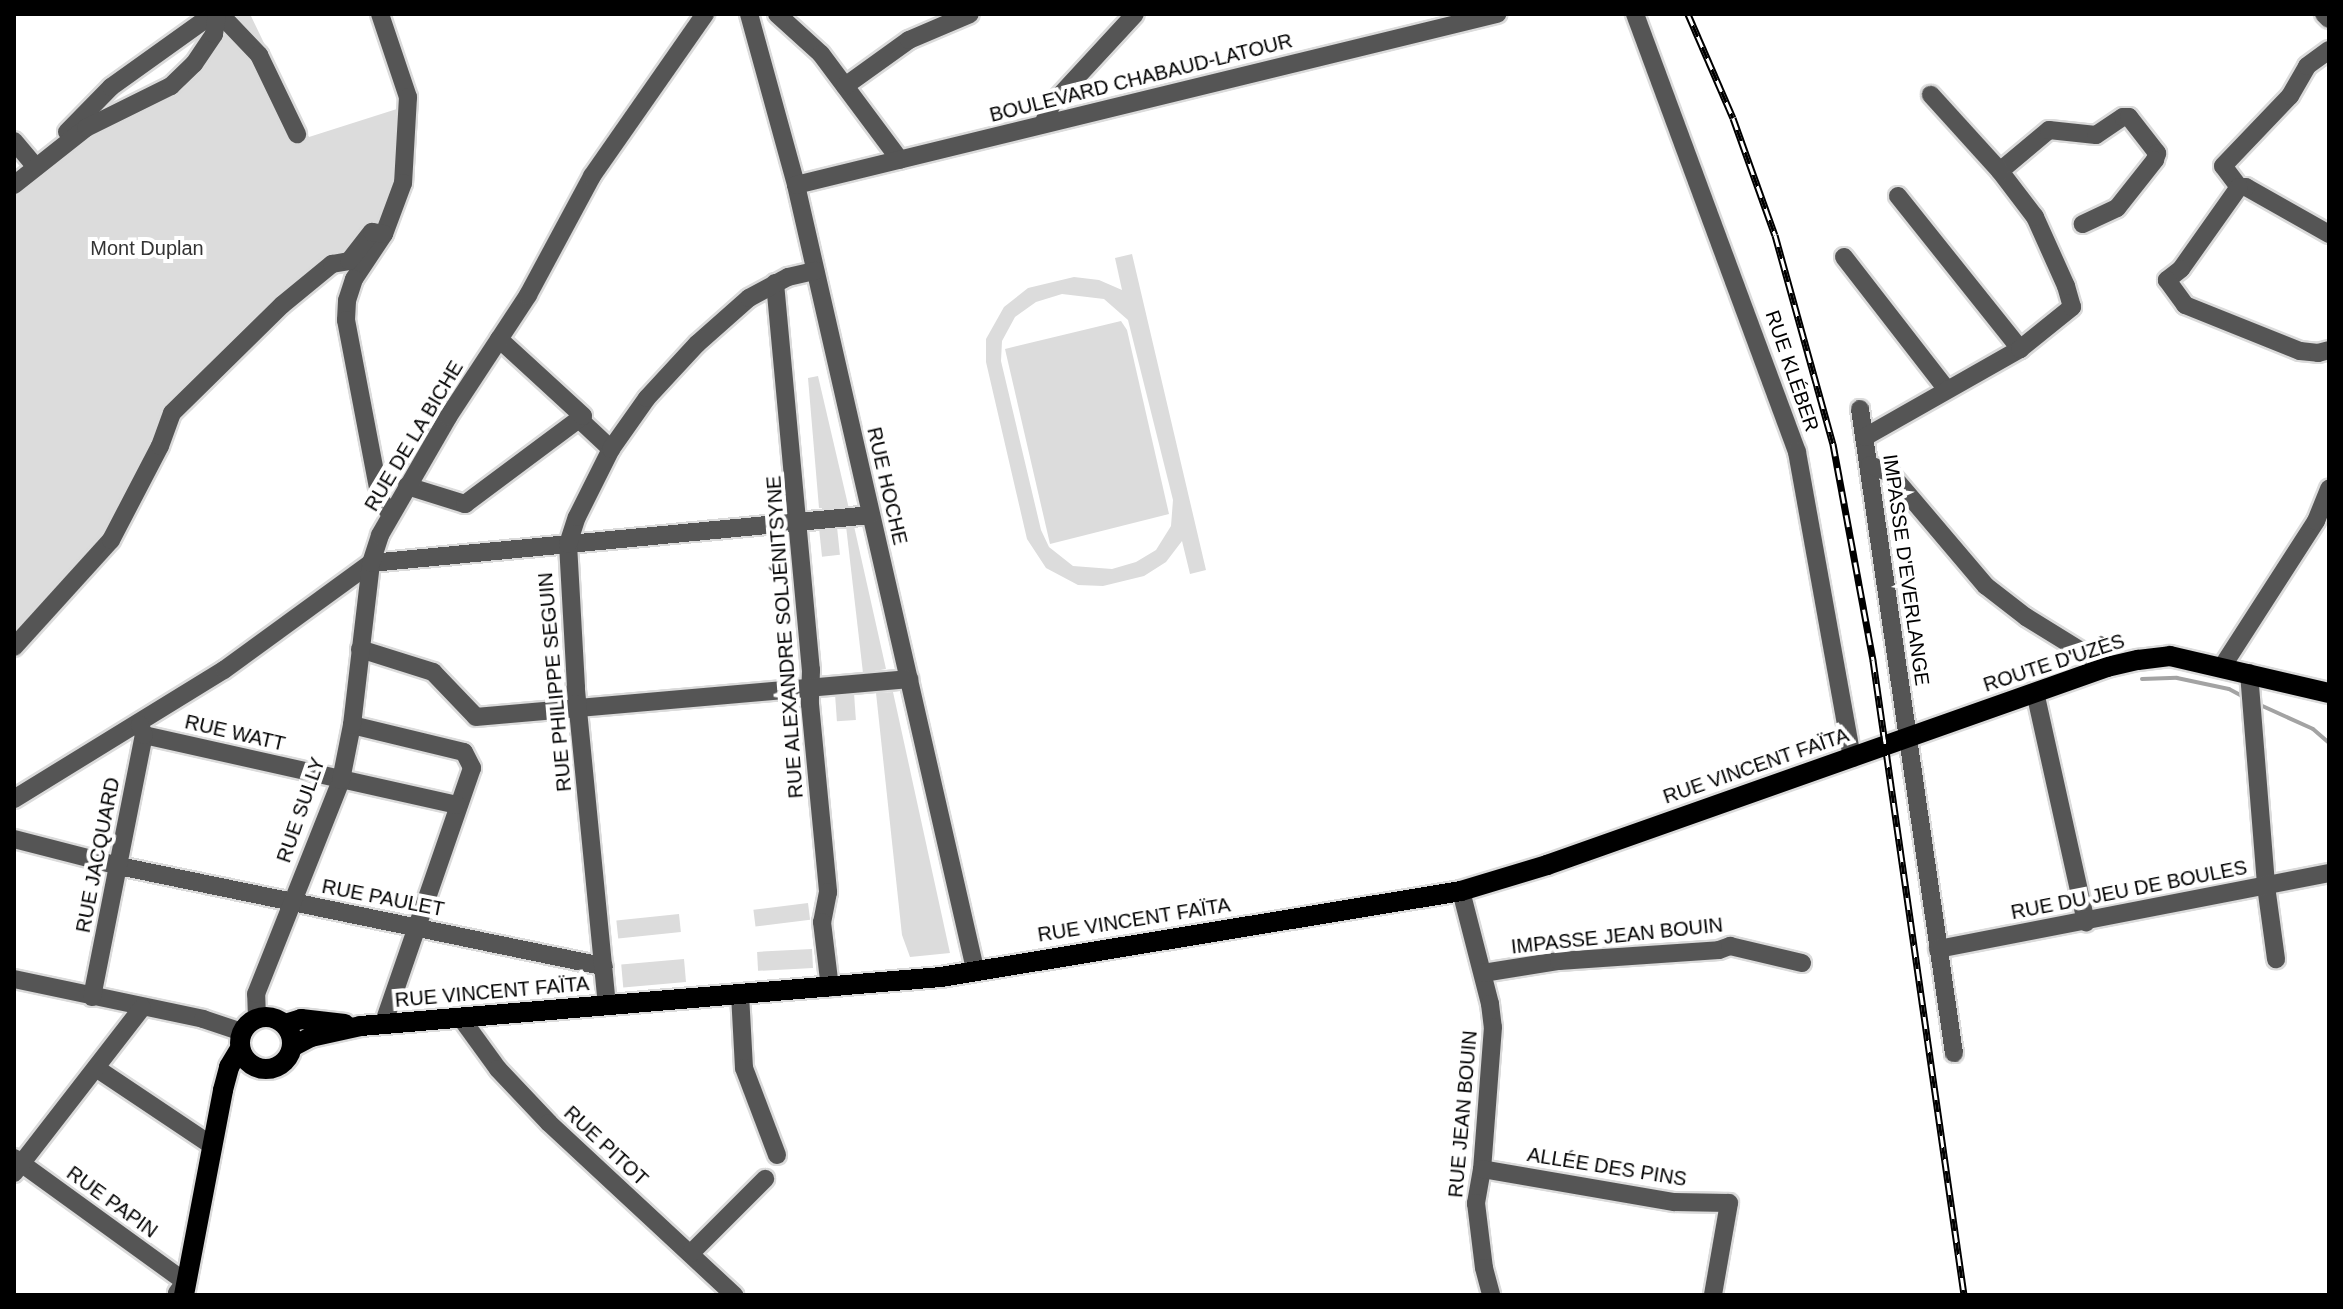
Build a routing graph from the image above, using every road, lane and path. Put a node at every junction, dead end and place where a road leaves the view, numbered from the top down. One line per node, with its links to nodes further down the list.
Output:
1 (217, 14): 16 (street); 18 (street); 18 (street)
2 (380, 14): 27 (street)
3 (705, 14): 32 (street, RUE DE LA BICHE)
4 (749, 14): 23 (street, RUE HOCHE)
5 (777, 14): 13 (street)
6 (970, 14): 13 (street)
7 (1497, 14): 15 (street, BOULEVARD CHABAUD-LATOUR)
8 (1635, 14): 61 (street, RUE KLÉBER)
9 (2324, 14): 11 (street)
10 (1128, 16): 15 (street)
11 (2329, 19)
12 (2329, 50): 24 (street)
13 (845, 86): 19 (street)
14 (1931, 95): 21 (street)
15 (1043, 124): 19 (street, BOULEVARD CHABAUD-LATOUR)
16 (297, 134)
17 (14, 141): 20 (street)
18 (55, 151): 20 (street)
19 (900, 160): 23 (street, BOULEVARD CHABAUD-LATOUR)
20 (36, 167): 22 (street)
21 (2000, 171): 26 (street); 33 (street)
22 (14, 185)
23 (796, 185): 30 (street, RUE HOCHE)
24 (2239, 187): 28 (street); 34 (street)
25 (1898, 196): 33 (street)
26 (2082, 224)
27 (384, 234): 43 (street); 48 (street)
28 (2327, 237)
29 (1844, 257): 35 (street)
30 (815, 271): 31 (street, RUE PHILIPPE SEGUIN); 44 (street, RUE HOCHE)
31 (775, 283): 39 (street, RUE PHILIPPE SEGUIN); 45 (street, RUE ALEXANDRE SOLJÉNITSYNE)
32 (499, 339): 37 (street); 41 (street, RUE DE LA BICHE)
33 (2020, 349): 35 (street)
34 (2329, 350)
35 (1947, 390): 38 (street)
36 (1860, 409): 38 (street, IMPASSE D'EVERLANGE)
37 (579, 419): 39 (street); 41 (street)
38 (1865, 437): 40 (street, IMPASSE D'EVERLANGE)
39 (611, 449): 46 (street, RUE PHILIPPE SEGUIN)
40 (1870, 465): 50 (street); 60 (street, IMPASSE D'EVERLANGE)
41 (407, 486): 43 (street, RUE DE LA BICHE)
42 (2329, 488): 51 (street)
43 (390, 514): 47 (street, RUE DE LA BICHE)
44 (871, 515): 45 (street); 53 (street, RUE HOCHE)
45 (799, 523): 46 (street); 54 (street, RUE ALEXANDRE SOLJÉNITSYNE)
46 (568, 544): 47 (street); 57 (street, RUE PHILIPPE SEGUIN)
47 (371, 563): 49 (street, RUE SULLY); 59 (street)
48 (14, 647)
49 (360, 649): 57 (street); 58 (street, RUE SULLY)
50 (2107, 667): 51 (main road, ROUTE D'UZÈS); 55 (main road, ROUTE D'UZÈS)
51 (2222, 667): 52 (main road, ROUTE D'UZÈS)
52 (2249, 673): 56 (main road, ROUTE D'UZÈS); 68 (street)
53 (909, 679): 54 (street); 77 (street, RUE HOCHE)
54 (811, 689): 57 (street); 80 (street, RUE ALEXANDRE SOLJÉNITSYNE)
55 (2035, 692): 60 (main road, ROUTE D'UZÈS); 71 (street)
56 (2329, 693)
57 (578, 709): 76 (street, RUE PHILIPPE SEGUIN)
58 (352, 725): 62 (street, RUE SULLY); 64 (street)
59 (142, 729): 62 (street, RUE WATT); 63 (street); 66 (street, RUE JACQUARD)
60 (1899, 741): 61 (main road, RUE VINCENT FAÏTA); 73 (street, IMPASSE D'EVERLANGE)
61 (1852, 758): 69 (main road, RUE VINCENT FAÏTA)
62 (341, 780): 64 (street, RUE WATT); 70 (street, RUE SULLY)
63 (14, 799)
64 (457, 805): 72 (street)
65 (14, 839): 66 (street, RUE PAULET)
66 (119, 866): 70 (street, RUE PAULET); 82 (street, RUE JACQUARD)
67 (2329, 873): 68 (street, RUE DU JEU DE BOULES)
68 (2266, 886): 71 (street, RUE DU JEU DE BOULES); 74 (street)
69 (1461, 891): 77 (main road, RUE VINCENT FAÏTA); 78 (street, RUE JEAN BOUIN)
70 (294, 902): 72 (street, RUE PAULET); 89 (street, RUE SULLY)
71 (2086, 922): 73 (street, RUE DU JEU DE BOULES)
72 (417, 926): 76 (street, RUE PAULET); 87 (street)
73 (1938, 949): 91 (street, IMPASSE D'EVERLANGE)
74 (2276, 959)
75 (1802, 963): 78 (street, IMPASSE JEAN BOUIN)
76 (604, 966): 83 (street, RUE PHILIPPE SEGUIN)
77 (975, 969): 80 (main road, RUE VINCENT FAÏTA)
78 (1483, 973): 98 (street, RUE JEAN BOUIN)
79 (14, 979): 82 (street)
80 (830, 988): 81 (main road, RUE VINCENT FAÏTA)
81 (740, 994): 83 (main road, RUE VINCENT FAÏTA); 96 (street)
82 (92, 997): 84 (street)
83 (607, 1006): 85 (main road, RUE VINCENT FAÏTA)
84 (142, 1008): 89 (street); 92 (street)
85 (461, 1018): 87 (main road, RUE VINCENT FAÏTA); 100 (street, RUE PITOT)
86 (285, 1024): 88 (main road, RUE VINCENT FAÏTA); 89 (main road); 90 (main road)
87 (383, 1025): 88 (main road, RUE VINCENT FAÏTA)
88 (361, 1026): 90 (main road, RUE VINCENT FAÏTA)
89 (246, 1033): 93 (main road); 94 (main road, RUE SULLY)
90 (292, 1047): 93 (main road)
91 (1954, 1053)
92 (96, 1068): 95 (street); 97 (street)
93 (259, 1069): 94 (main road)
94 (223, 1090): 95 (main road, RUE SULLY)
95 (211, 1145): 101 (main road, RUE SULLY)
96 (777, 1155)
97 (17, 1165): 101 (street, RUE PAPIN)
98 (1482, 1169): 103 (street, RUE JEAN BOUIN); 104 (street, ALLÉE DES PINS)
99 (765, 1179): 100 (street)
100 (691, 1253): 102 (street, RUE PITOT)
101 (182, 1291)
102 (734, 1295)
103 (1491, 1295)
104 (1713, 1295)

